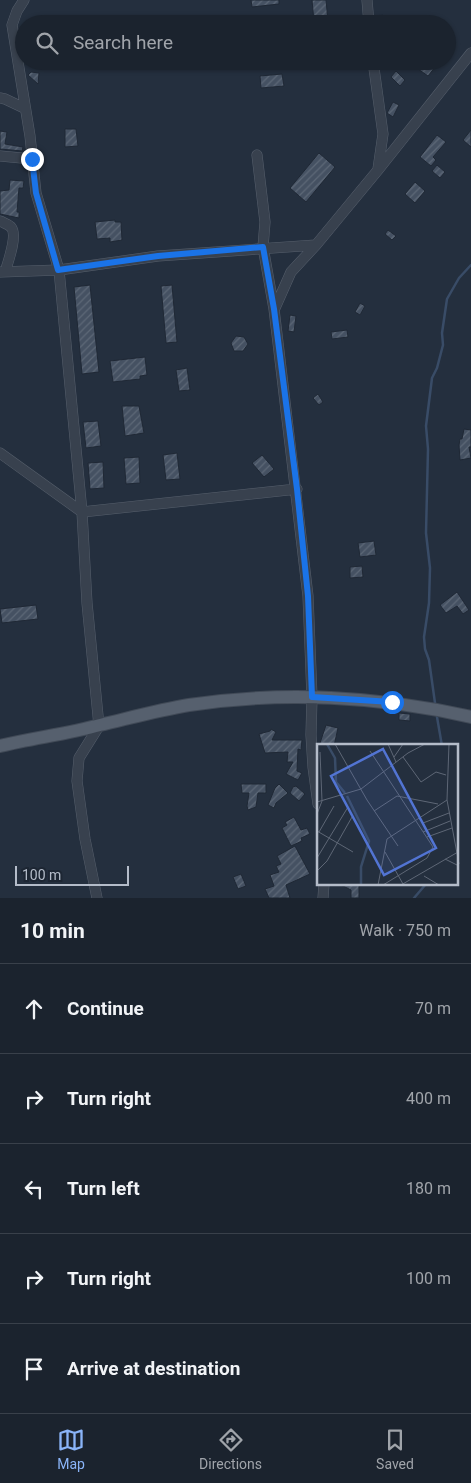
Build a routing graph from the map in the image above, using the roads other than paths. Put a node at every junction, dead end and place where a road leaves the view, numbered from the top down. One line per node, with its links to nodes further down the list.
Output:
1 (24, 0): 3 (street)
2 (367, 0): 4 (street)
3 (16, 15)
4 (368, 15)
5 (15, 17): 6 (street)
6 (15, 46)
7 (471, 53): 15 (street)
8 (19, 70): 11 (street)
9 (374, 70): 15 (street)
10 (0, 98): 11 (street)
11 (24, 108): 14 (street)
12 (257, 155): 18 (street)
13 (0, 156): 14 (street)
14 (32, 159): 19 (street)
15 (378, 170): 17 (street)
16 (0, 221): 20 (street)
17 (316, 245): 18 (street); 21 (street)
18 (263, 247): 19 (street); 21 (street)
19 (58, 270): 20 (street); 24 (street)
20 (3, 272)
21 (274, 309): 23 (street)
22 (0, 453): 24 (street)
23 (297, 489): 24 (street); 25 (street)
24 (82, 512): 27 (street)
25 (312, 697): 26 (main road); 27 (main road); 29 (street)
26 (471, 717)
27 (99, 726): 28 (main road); 30 (street)
28 (0, 746)
29 (317, 794)
30 (97, 898)

